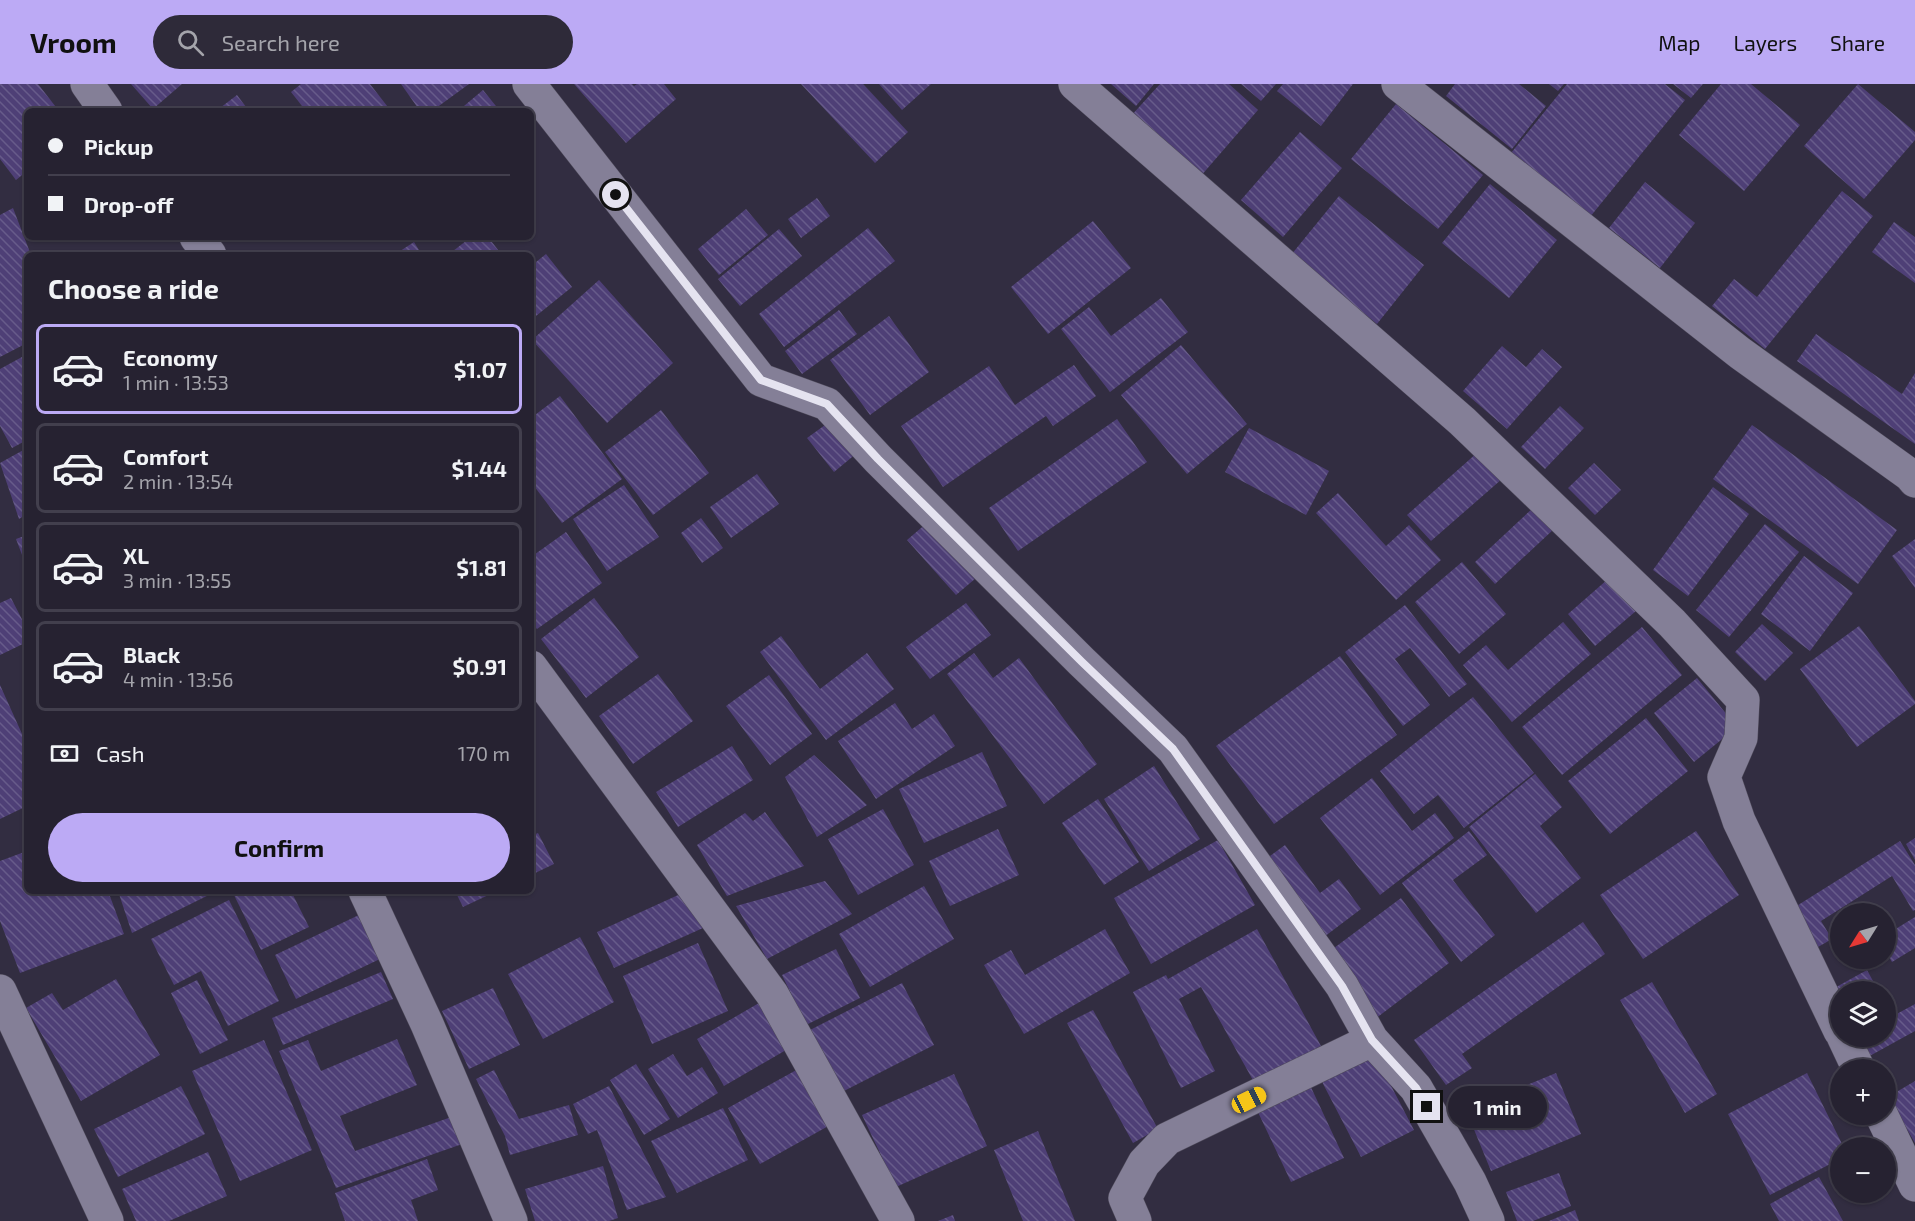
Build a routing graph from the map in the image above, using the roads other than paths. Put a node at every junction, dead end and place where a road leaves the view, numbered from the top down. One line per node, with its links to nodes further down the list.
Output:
1 (87, 84): 5 (street)
2 (529, 84): 13 (street)
3 (1075, 84): 12 (street)
4 (1398, 84): 8 (street)
5 (104, 108)
6 (198, 240): 7 (street)
7 (208, 252)
8 (1915, 481)
9 (534, 671): 18 (street)
10 (366, 894): 17 (street)
11 (0, 991): 16 (street)
12 (1830, 1011)
13 (1372, 1040): 19 (street); 20 (street)
14 (1886, 1125): 15 (street)
15 (1915, 1185)
16 (107, 1221)
17 (511, 1221)
18 (898, 1221)
19 (1135, 1221)
20 (1488, 1221)

